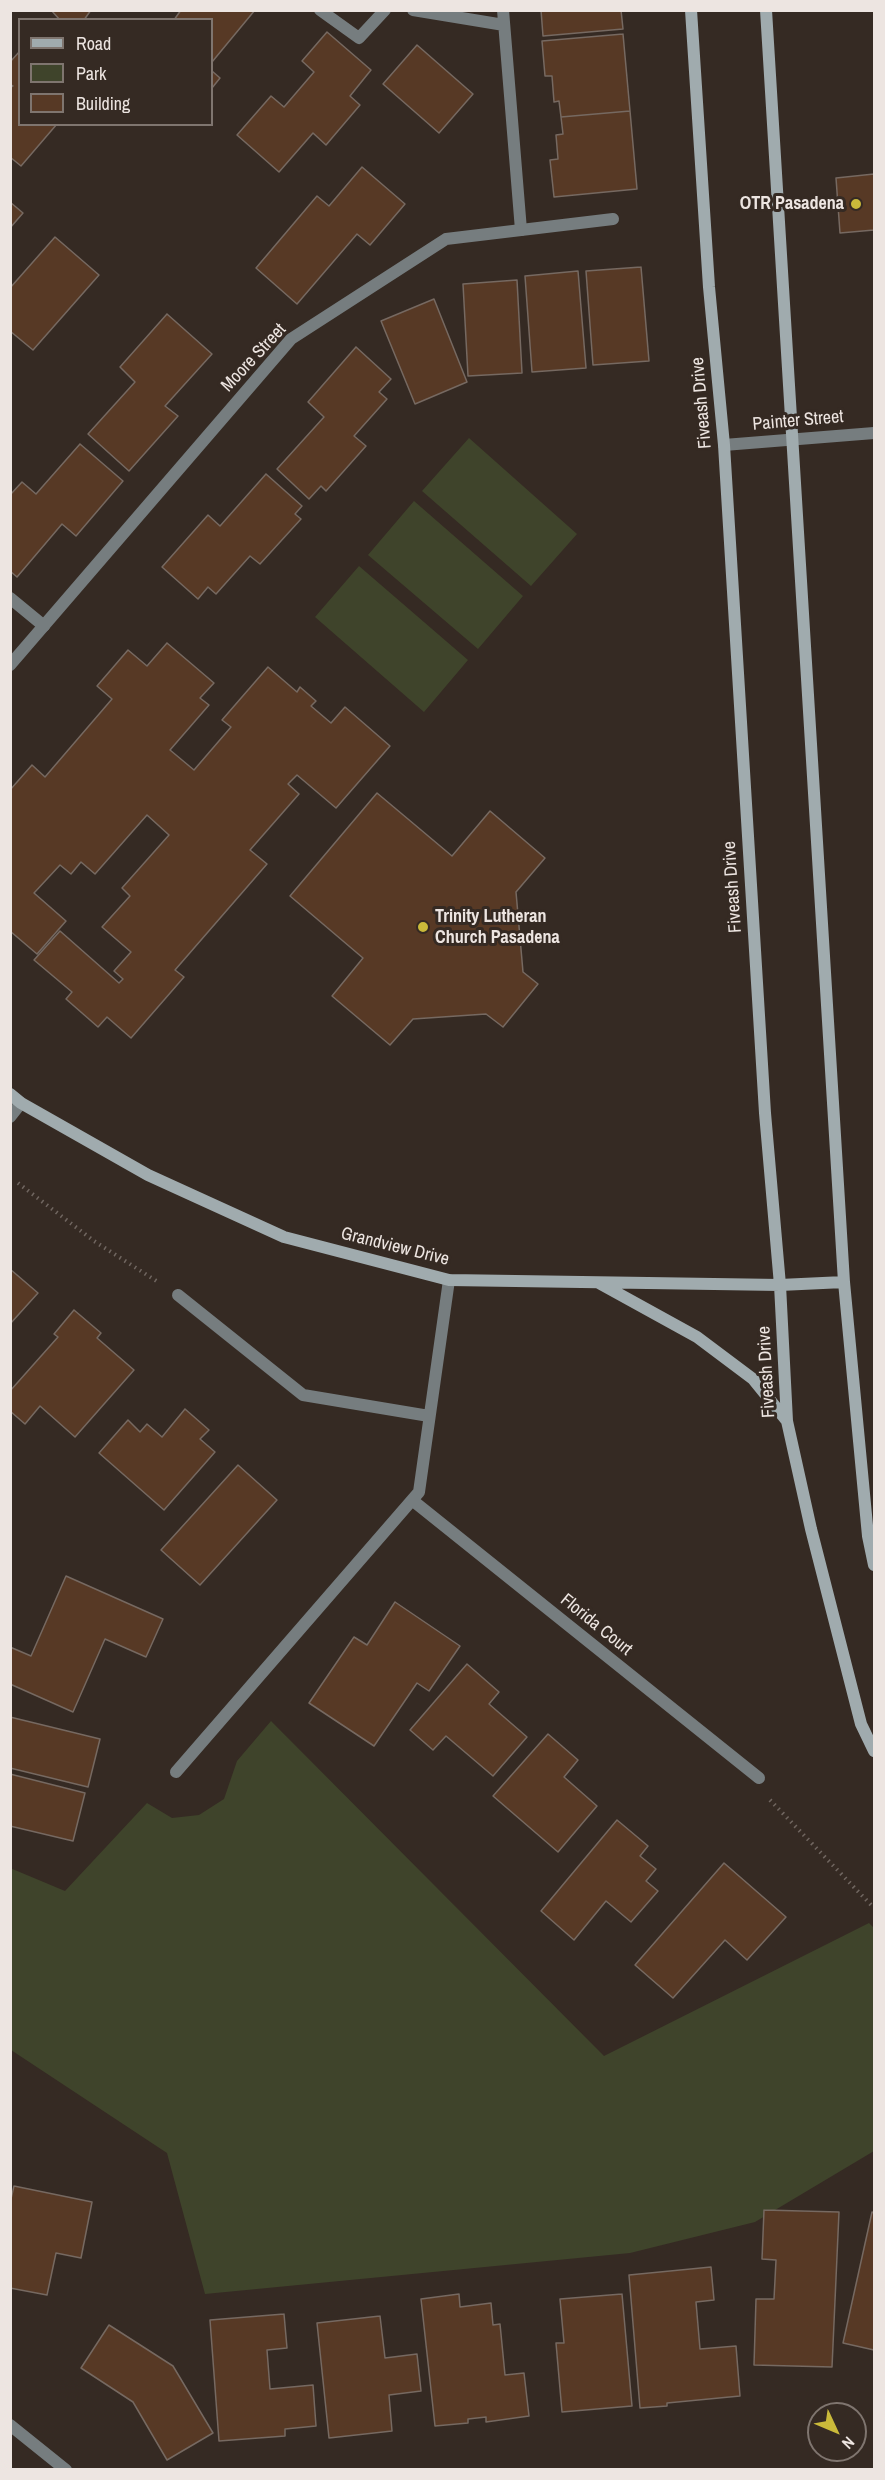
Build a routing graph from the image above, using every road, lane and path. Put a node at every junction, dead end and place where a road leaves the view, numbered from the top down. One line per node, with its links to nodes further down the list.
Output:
1 (320, 10): 2 (street)
2 (385, 10)
3 (413, 10): 7 (street)
4 (503, 10): 7 (street)
5 (692, 10): 12 (main road, Fiveash Drive)
6 (766, 10): 11 (main road)
7 (504, 25): 9 (street)
8 (613, 219): 9 (street, Moore Street)
9 (521, 230): 14 (street, Moore Street)
10 (874, 433): 11 (street, Painter Street)
11 (792, 440): 12 (street, Painter Street); 22 (main road)
12 (724, 444): 23 (main road, Fiveash Drive)
13 (10, 598): 14 (street)
14 (44, 626): 15 (street, Moore Street)
15 (10, 665)
16 (10, 1094): 17 (main road, Grandview Drive)
17 (21, 1102): 18 (street); 20 (main road, Grandview Drive)
18 (10, 1117)
19 (18, 1183): 24 (path)
20 (449, 1280): 21 (main road, Grandview Drive); 25 (street)
21 (595, 1281): 23 (main road, Grandview Drive); 26 (main road)
22 (844, 1282): 23 (main road, Grandview Drive); 28 (main road)
23 (780, 1285): 26 (main road, Fiveash Drive)
24 (178, 1295): 25 (street)
25 (429, 1416): 27 (street)
26 (787, 1421): 29 (main road, Fiveash Drive)
27 (412, 1500): 30 (street); 31 (street, Florida Court)
28 (874, 1565)
29 (874, 1751)
30 (176, 1772)
31 (759, 1778): 32 (path)
32 (874, 1908)
33 (10, 2425): 34 (street)
34 (66, 2469)

